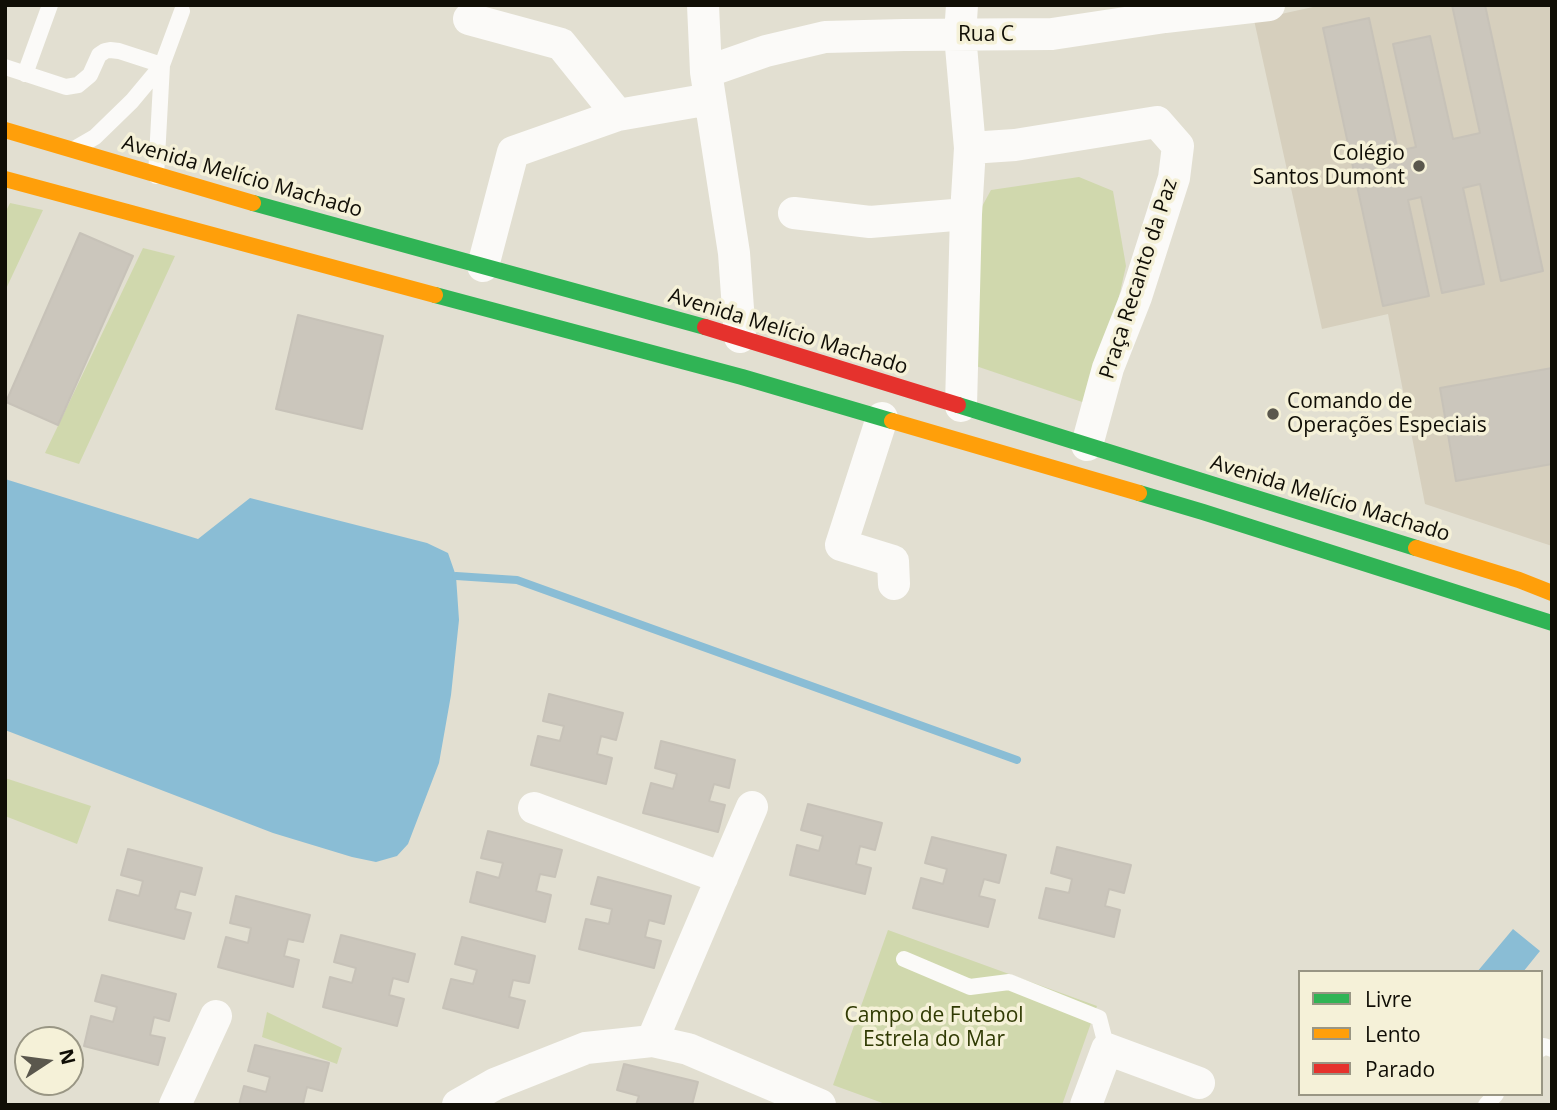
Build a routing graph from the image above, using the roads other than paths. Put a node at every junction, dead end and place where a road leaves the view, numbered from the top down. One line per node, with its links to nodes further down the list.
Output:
1 (50, 5): 9 (lane)
2 (702, 5): 10 (street)
3 (1269, 5): 6 (street, Rua C)
4 (182, 11): 7 (lane)
5 (469, 19): 11 (street)
6 (961, 20): 10 (street, Rua C); 13 (street)
7 (162, 65): 9 (lane); 14 (lane); 15 (lane)
8 (5, 67): 9 (lane)
9 (25, 74)
10 (708, 86): 11 (street, Rua C); 20 (street)
11 (618, 115): 19 (street, Rua C)
12 (5, 130): 14 (main road, Avenida Melício Machado)
13 (970, 148): 18 (street); 23 (street, Praça Recanto da Paz)
14 (73, 150): 15 (main road, Avenida Melício Machado)
15 (156, 176): 19 (main road, Avenida Melício Machado)
16 (5, 179): 22 (main road)
17 (794, 213): 18 (street)
18 (966, 214): 21 (street)
19 (483, 267): 20 (main road, Avenida Melício Machado)
20 (740, 337): 21 (main road, Avenida Melício Machado)
21 (961, 406): 23 (main road, Avenida Melício Machado)
22 (882, 418): 26 (street); 28 (main road)
23 (1087, 445): 24 (main road, Avenida Melício Machado)
24 (1519, 580): 25 (main road); 27 (main road, Avenida Melício Machado)
25 (1552, 581)
26 (894, 584)
27 (1552, 593)
28 (1552, 623)
29 (752, 807): 31 (street)
30 (534, 808): 31 (street)
31 (722, 878): 34 (street)
32 (904, 959): 35 (lane)
33 (216, 1016): 37 (street)
34 (652, 1041): 38 (street); 39 (street)
35 (1107, 1049): 36 (street); 40 (street)
36 (1199, 1083)
37 (175, 1105)
38 (458, 1105)
39 (820, 1105)
40 (1086, 1105)

